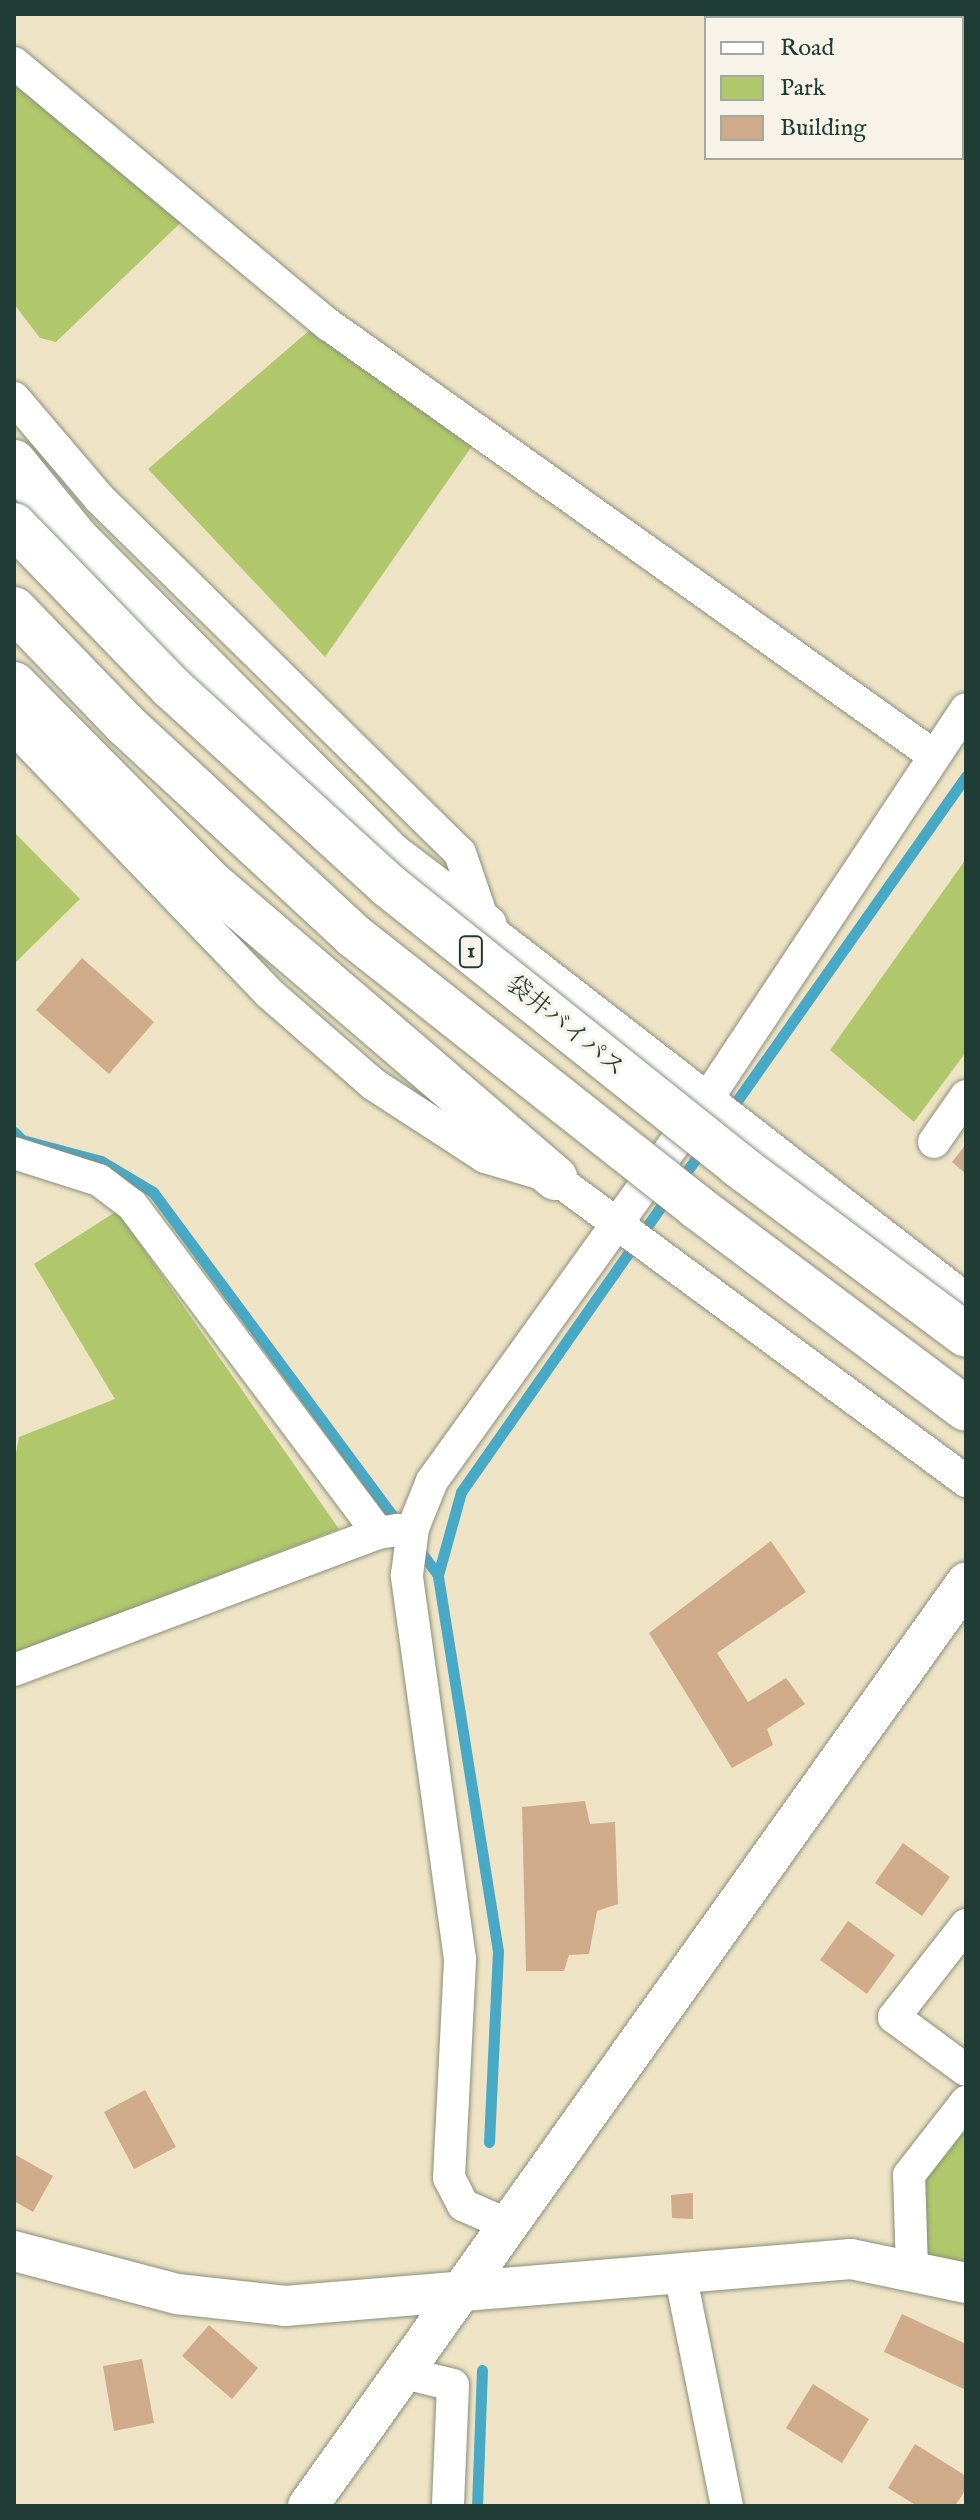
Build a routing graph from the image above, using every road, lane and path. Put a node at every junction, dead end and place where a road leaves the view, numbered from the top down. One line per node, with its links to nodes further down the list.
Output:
1 (14, 63): 9 (street)
2 (14, 398): 10 (street)
3 (14, 462): 10 (highway)
4 (14, 525): 18 (highway, 袋井バイパス / 1, bridge)
5 (14, 609): 19 (highway, bridge)
6 (14, 684): 15 (highway)
7 (966, 709): 9 (street)
8 (14, 728): 15 (street)
9 (933, 755): 12 (street)
10 (485, 926): 12 (street)
11 (966, 1096): 13 (street)
12 (707, 1099): 16 (street); 17 (street)
13 (934, 1142)
14 (14, 1153): 22 (street)
15 (555, 1178): 16 (street)
16 (617, 1227): 20 (street); 21 (street)
17 (966, 1299)
18 (966, 1335)
19 (966, 1409)
20 (966, 1481)
21 (413, 1528): 22 (street); 28 (street)
22 (378, 1533): 24 (street)
23 (966, 1583): 28 (street)
24 (14, 1670)
25 (966, 1925): 26 (street)
26 (966, 2070)
27 (966, 2102): 30 (street)
28 (506, 2224): 33 (street)
29 (14, 2251): 33 (street)
30 (912, 2269): 31 (street); 32 (street)
31 (680, 2273): 33 (street); 37 (street)
32 (966, 2283)
33 (459, 2292): 34 (street)
34 (405, 2373): 35 (street); 36 (street)
35 (308, 2506)
36 (448, 2506)
37 (727, 2506)

